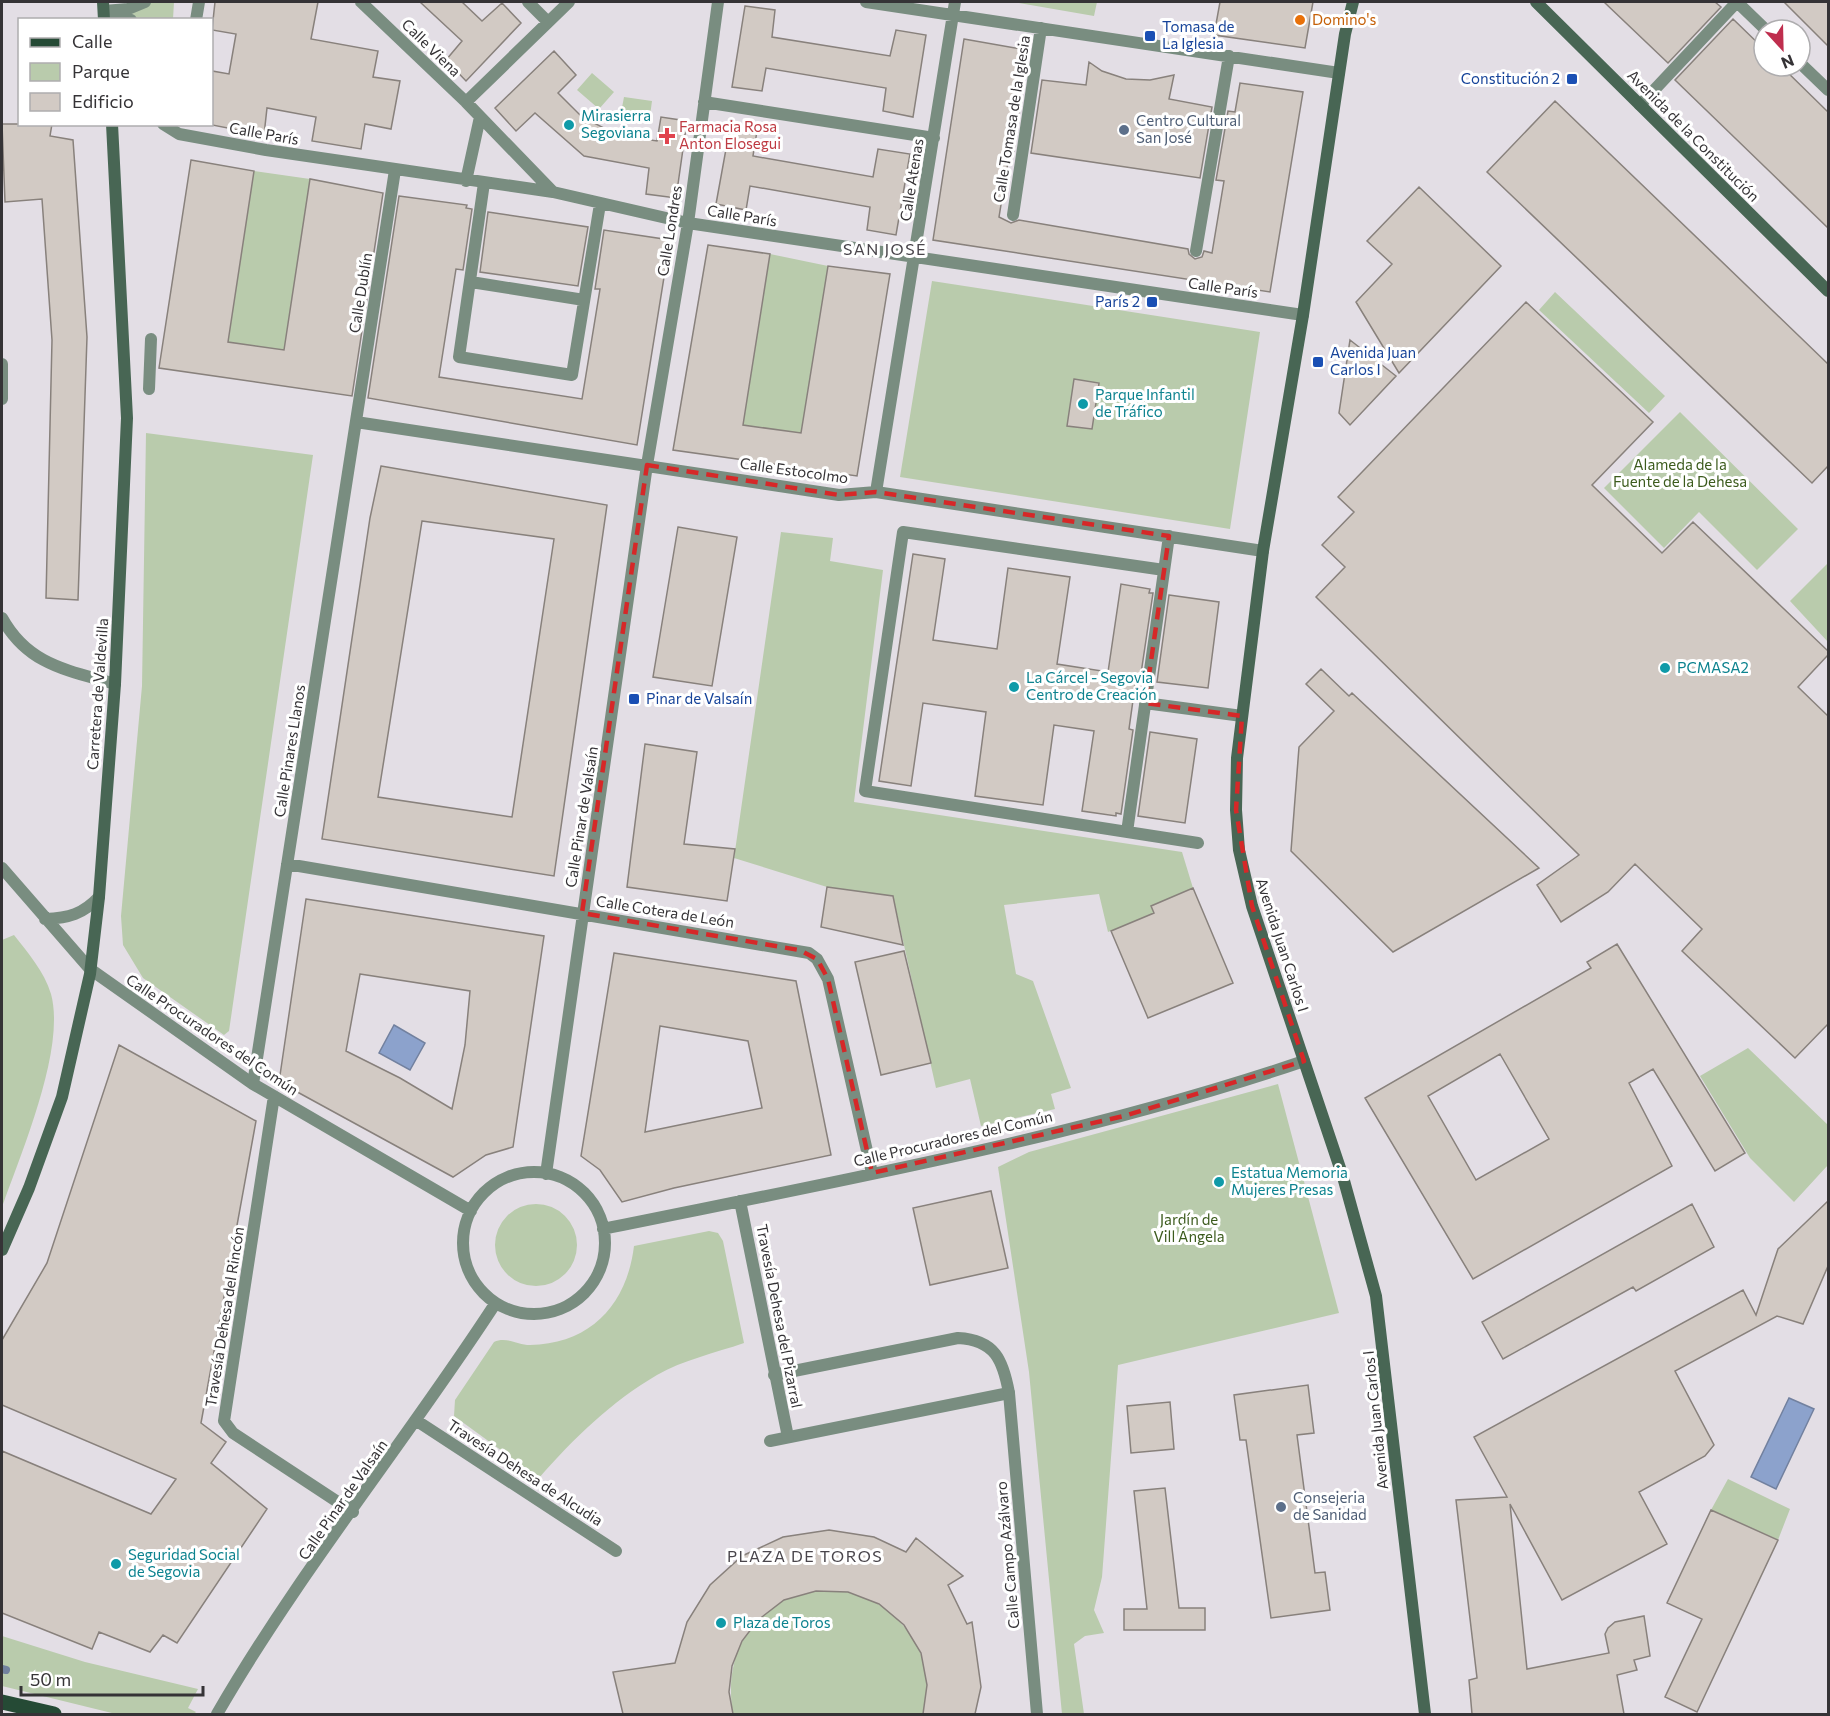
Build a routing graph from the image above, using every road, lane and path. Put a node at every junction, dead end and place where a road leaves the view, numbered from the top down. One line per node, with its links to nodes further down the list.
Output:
1 (145, 2): 13 (street)
2 (198, 2): 16 (street)
3 (361, 2): 25 (street, Calle Viena)
4 (528, 2): 18 (street)
5 (569, 2): 18 (street)
6 (718, 2): 26 (street, Calle Londres)
7 (866, 2): 14 (street, Calle Tomasa de la Iglesia)
8 (955, 2): 14 (street, Calle Atenas)
9 (1344, 2): 20 (main road, Avenida Juan Carlos I)
10 (1353, 2): 20 (main road, Avenida Juan Carlos I)
11 (1536, 2): 27 (main road, Avenida de la Constitución)
12 (1737, 2): 17 (street); 27 (street)
13 (104, 11): 15 (street)
14 (952, 15): 19 (street, Calle Tomasa de la Iglesia); 31 (street, Calle Atenas)
15 (125, 18)
16 (196, 18)
17 (1754, 18)
18 (548, 22): 25 (street)
19 (1041, 28): 21 (street, Calle Tomasa de la Iglesia); 37 (street, Calle Tomasa de la Iglesia)
20 (1344, 34): 22 (main road, Avenida Juan Carlos I)
21 (1229, 56): 22 (street, Calle Tomasa de la Iglesia); 39 (street)
22 (1339, 73): 44 (main road, Avenida Juan Carlos I)
23 (1812, 75): 24 (street)
24 (1828, 90)
25 (466, 102): 28 (street, Calle Viena)
26 (704, 102): 31 (street); 38 (street, Calle Londres)
27 (1640, 105): 42 (main road, Avenida de la Constitución)
28 (480, 117): 33 (street); 35 (street, Calle Viena)
29 (112, 126): 56 (main road, Carretera de Valdevilla)
30 (180, 129): 32 (street, Calle París)
31 (934, 138): 40 (street, Calle Atenas)
32 (395, 170): 33 (street, Calle París); 49 (street, Calle Dublín)
33 (466, 180): 34 (street, Calle París)
34 (484, 183): 35 (street, Calle París); 41 (street)
35 (553, 192): 36 (street, Calle París)
36 (600, 204): 38 (street, Calle París); 43 (street)
37 (1012, 215)
38 (688, 223): 40 (street, Calle París); 50 (street, Calle Londres)
39 (1196, 251)
40 (916, 257): 44 (street, Calle París); 51 (street, Calle Atenas)
41 (471, 282): 43 (street); 43 (street)
42 (1828, 291)
43 (584, 300)
44 (1304, 315): 53 (main road, Avenida Juan Carlos I)
45 (151, 339): 47 (street)
46 (2, 364): 48 (street)
47 (149, 389)
48 (2, 399)
49 (356, 422): 50 (street, Calle Estocolmo); 61 (street, Calle Pinares Llanos)
50 (647, 465): 51 (street, Calle Estocolmo); 64 (street, Calle Pinar de Valsaín)
51 (876, 492): 52 (street, Calle Estocolmo)
52 (1169, 536): 53 (street, Calle Estocolmo); 54 (street)
53 (1263, 550): 58 (main road, Avenida Juan Carlos I)
54 (1164, 570): 57 (street); 59 (street)
55 (2, 618): 56 (street)
56 (115, 684): 63 (main road, Carretera de Valdevilla)
57 (1145, 703): 58 (street); 59 (street)
58 (1242, 716): 67 (main road, Avenida Juan Carlos I)
59 (1127, 832): 60 (street)
60 (1198, 843)
61 (287, 864): 64 (street, Calle Cotera de León); 68 (street, Calle Pinares Llanos)
62 (2, 868): 65 (street, Calle Procuradores del Común)
63 (99, 897): 65 (street); 66 (main road, Carretera de Valdevilla)
64 (582, 913): 70 (street, Calle Cotera de León); 71 (street, Calle Pinar de Valsaín)
65 (45, 919): 66 (street, Calle Procuradores del Común)
66 (90, 969): 68 (street, Calle Procuradores del Común); 75 (main road, Carretera de Valdevilla)
67 (1304, 1061): 70 (street, Calle Procuradores del Común); 88 (main road, Avenida Juan Carlos I)
68 (253, 1084): 69 (street, Calle Procuradores del Común)
69 (274, 1096): 73 (street, Calle Procuradores del Común); 82 (street, Travesía Dehesa del Rincón)
70 (872, 1173): 72 (street, Calle Procuradores del Común)
71 (546, 1174): 73 (street); 74 (street)
72 (740, 1201): 74 (street, Calle Procuradores del Común); 77 (street, Travesía Dehesa del Pizarral)
73 (471, 1211): 76 (street)
74 (603, 1229): 76 (street)
75 (2, 1250)
76 (495, 1304): 79 (street, Calle Pinar de Valsaín)
77 (774, 1375): 78 (street, Calle Campo Azálvaro); 80 (street, Travesía Dehesa del Pizarral)
78 (1009, 1393): 80 (street); 87 (street, Calle Campo Azálvaro)
79 (417, 1421): 82 (street, Calle Pinar de Valsaín); 83 (street, Travesía Dehesa de Alcudia)
80 (788, 1437): 81 (street)
81 (770, 1441)
82 (353, 1512): 86 (street, Calle Pinar de Valsaín)
83 (616, 1551)
84 (2, 1702): 85 (main road)
85 (54, 1714)
86 (217, 1714)
87 (1037, 1714)
88 (1425, 1714)

